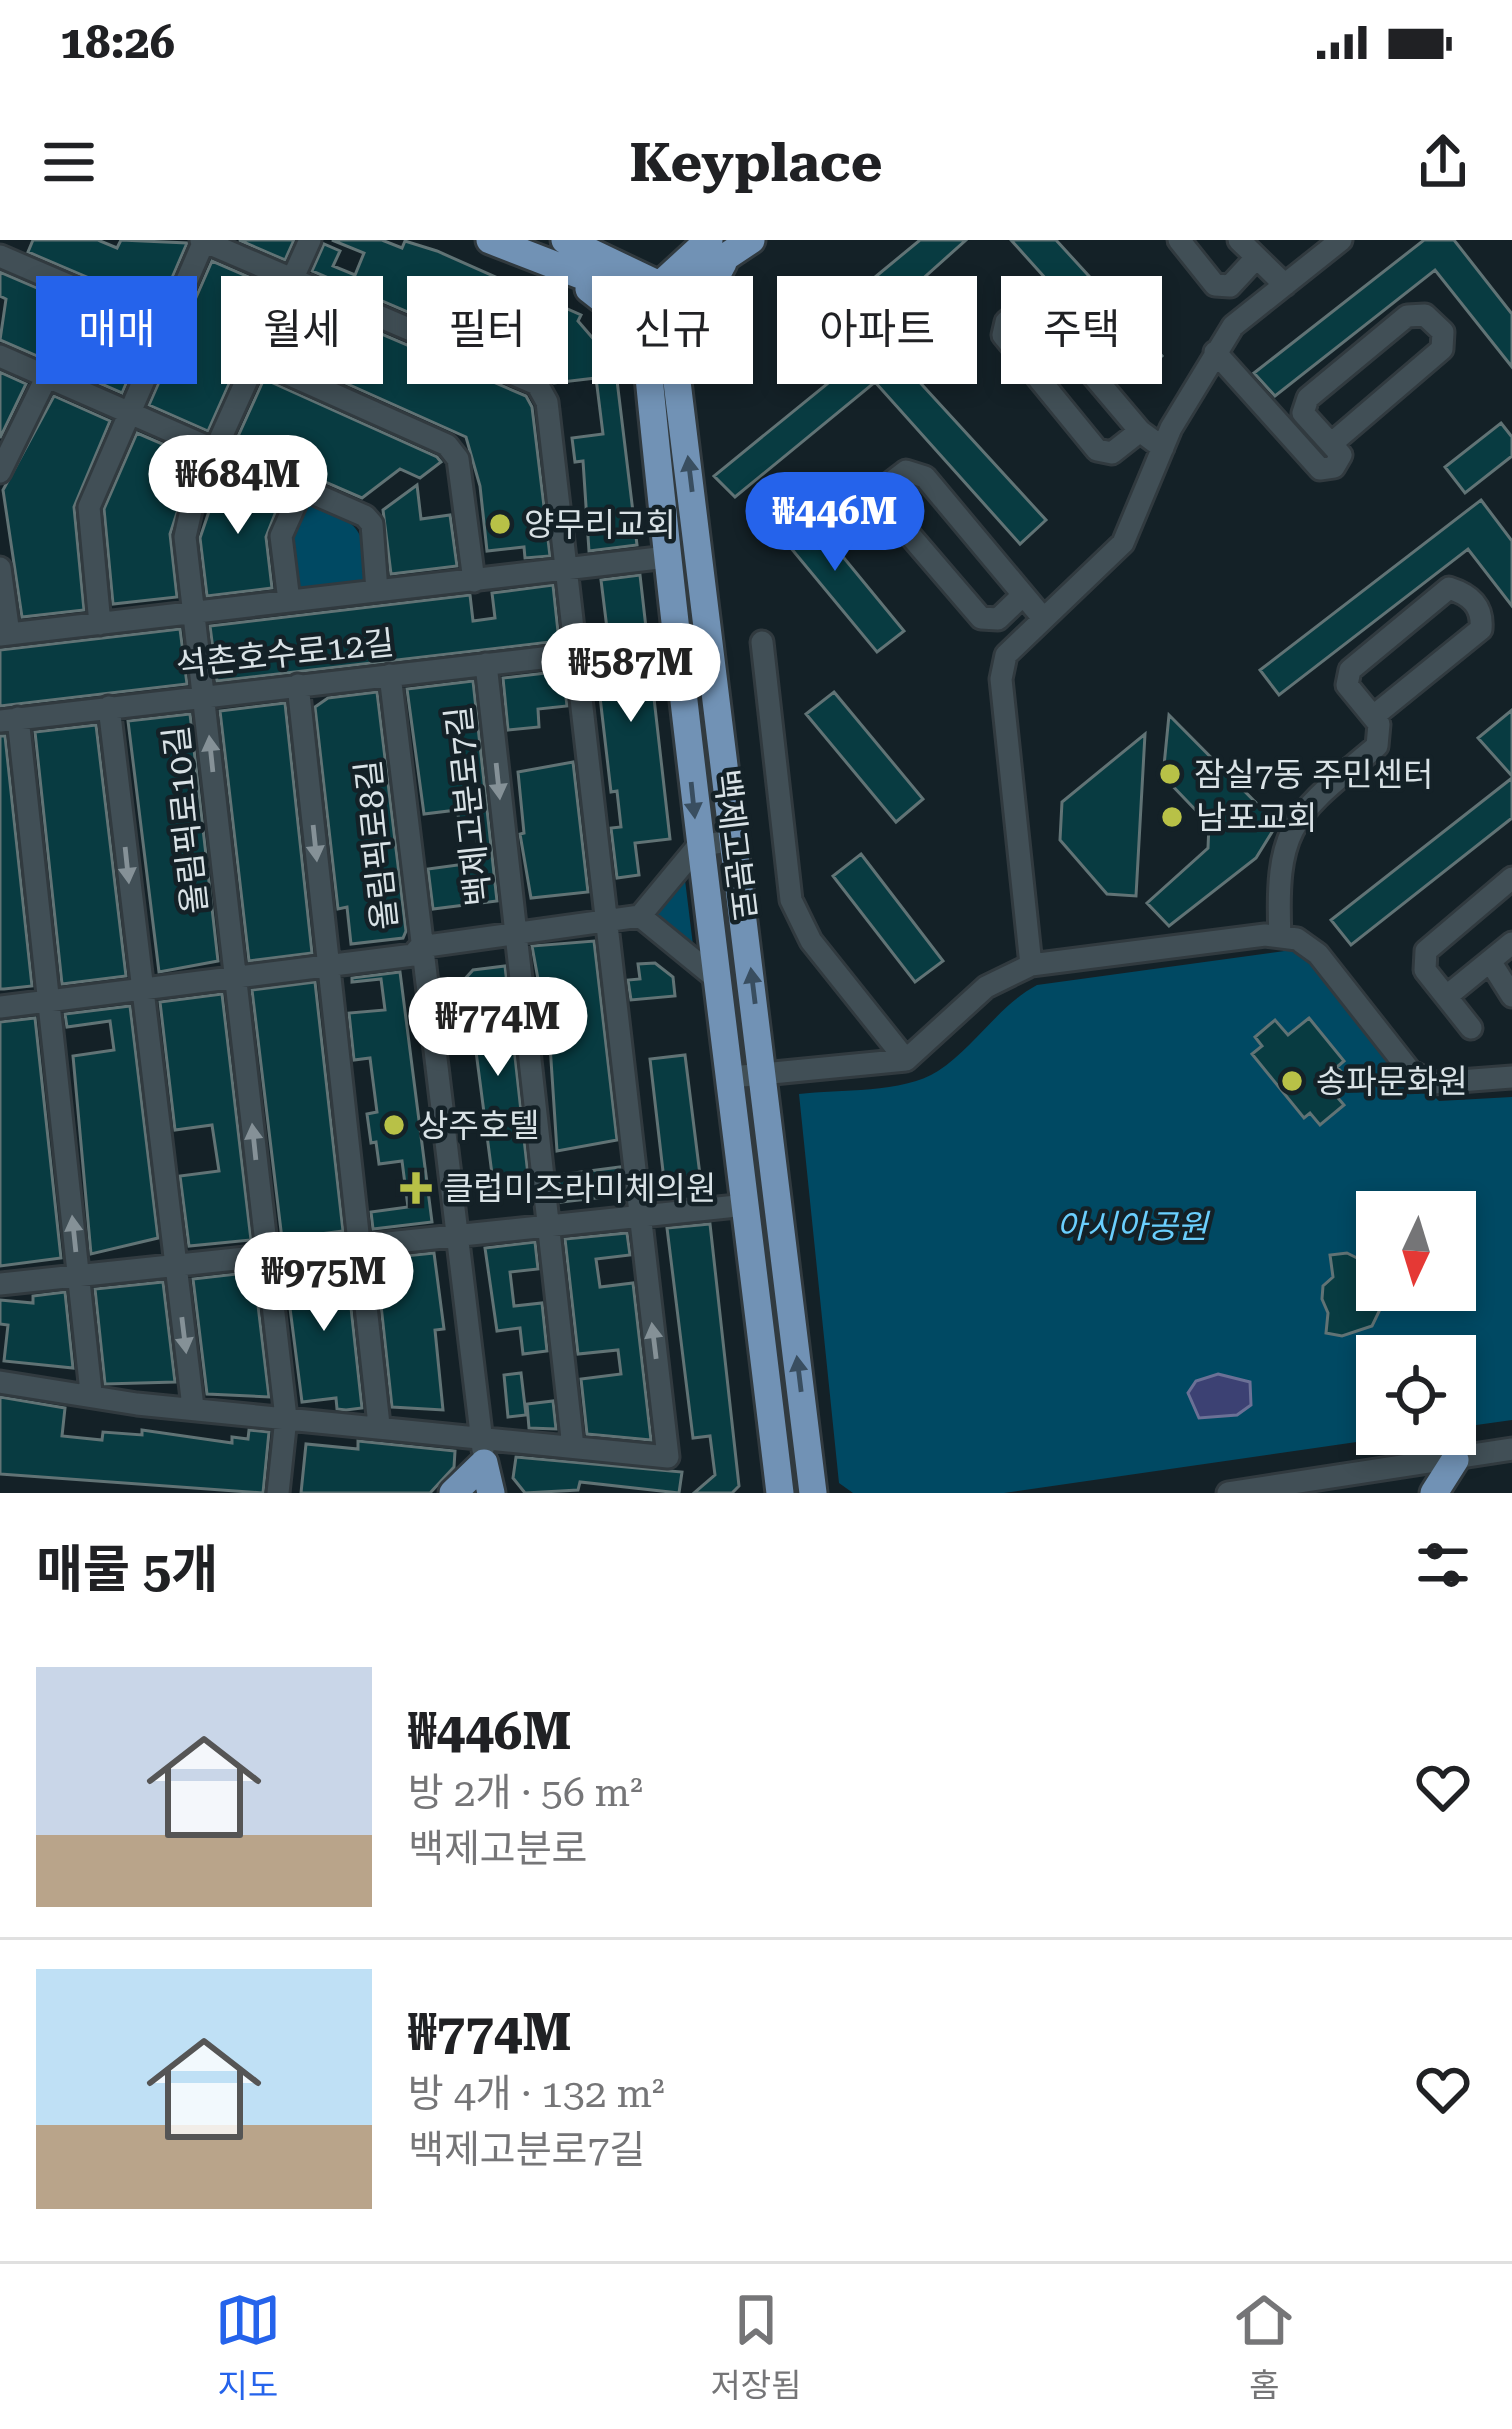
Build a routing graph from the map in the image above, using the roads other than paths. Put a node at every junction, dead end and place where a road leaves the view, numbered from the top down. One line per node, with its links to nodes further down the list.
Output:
1 (310, 240): 16 (street, 올림픽로10길)
2 (490, 240): 12 (main road)
3 (565, 240): 17 (main road)
4 (751, 240): 9 (main road)
5 (1179, 240): 11 (street)
6 (1238, 240): 11 (street)
7 (1341, 240): 20 (street)
8 (202, 241): 14 (street); 15 (street)
9 (716, 252): 18 (main road); 34 (main road)
10 (0, 256): 13 (street)
11 (1256, 260): 20 (street)
12 (566, 273): 19 (main road); 21 (main road)
13 (47, 276)
14 (189, 276)
15 (289, 276)
16 (295, 276)
17 (620, 276)
18 (684, 276)
19 (592, 280)
20 (1285, 285): 23 (street)
21 (592, 292)
22 (383, 317): 43 (street)
23 (1215, 352): 36 (street); 37 (street)
24 (0, 356): 25 (street)
25 (36, 371)
26 (43, 384): 39 (street)
27 (65, 384): 33 (street)
28 (144, 384): 33 (street)
29 (246, 384): 38 (street, 올림픽로10길)
30 (310, 384): 44 (street)
31 (651, 384): 41 (main road, 백제고분로)
32 (675, 384): 34 (main road, 백제고분로)
33 (131, 413): 38 (street); 50 (street)
34 (682, 414): 61 (main road, 백제고분로, one-way to 34)
35 (1140, 431): 35 (street); 37 (street)
36 (1331, 444): 36 (street)
37 (1163, 448): 49 (street)
38 (216, 451): 40 (street); 48 (street, 올림픽로10길)
39 (0, 472)
40 (302, 488): 45 (street); 47 (street)
41 (667, 556): 43 (street); 62 (main road, 백제고분로, one-way to 62)
42 (0, 568): 51 (street)
43 (566, 570): 44 (street); 53 (street)
44 (474, 581): 45 (street)
45 (377, 591): 47 (street)
46 (1023, 595): 46 (street); 49 (street)
47 (289, 601): 48 (street)
48 (193, 613): 50 (street); 57 (street, 올림픽로10길)
49 (1042, 617): 71 (street)
50 (100, 624): 51 (street)
51 (5, 634)
52 (762, 642): 81 (street)
53 (577, 654): 54 (street, 석촌호수로12길); 65 (street)
54 (486, 664): 55 (street, 석촌호수로12길); 66 (street, 백제고분로7길, one-way to 66)
55 (390, 675): 56 (street, 석촌호수로12길); 69 (street, 올림픽로8길)
56 (298, 685): 57 (street, 석촌호수로12길); 72 (street, one-way to 72)
57 (204, 695): 58 (street, 석촌호수로12길); 73 (street, 올림픽로10길, one-way to 57)
58 (109, 707): 60 (street, 석촌호수로12길); 75 (street, one-way to 75)
59 (1375, 715): 59 (street); 67 (street)
60 (9, 720): 78 (street)
61 (735, 840): 62 (street); 82 (main road, 백제고분로, one-way to 61)
62 (698, 846): 64 (street); 74 (main road, 백제고분로)
63 (1512, 878): 76 (street)
64 (640, 916): 65 (street); 74 (street)
65 (606, 921): 66 (street); 86 (street)
66 (514, 933): 69 (street); 87 (street, 백제고분로7길)
67 (1280, 937): 71 (street); 84 (street)
68 (1512, 944): 70 (street)
69 (420, 947): 72 (street); 88 (street, 올림픽로8길)
70 (1490, 961): 76 (street); 77 (street)
71 (1031, 965): 81 (street)
72 (328, 966): 73 (street); 89 (street)
73 (236, 977): 75 (street); 90 (street, 올림픽로10길, one-way to 73)
74 (717, 979): 83 (main road, 백제고분로)
75 (141, 989): 78 (street); 91 (street)
76 (1447, 996): 80 (street)
77 (1512, 996)
78 (48, 1001): 79 (street); 92 (street, one-way to 78)
79 (0, 1007)
80 (1471, 1028)
81 (906, 1060): 82 (street)
82 (764, 1073): 83 (street); 103 (main road, 백제고분로, one-way to 82)
83 (732, 1077): 85 (main road, 백제고분로)
84 (1512, 1077)
85 (746, 1205): 86 (street); 107 (main road, 백제고분로)
86 (640, 1216): 87 (street); 99 (street, one-way to 86)
87 (548, 1227): 88 (street); 99 (street, 백제고분로7길)
88 (457, 1237): 89 (street); 101 (street, 올림픽로8길)
89 (359, 1247): 90 (street); 98 (street)
90 (268, 1258): 91 (street); 97 (street, 올림픽로10길)
91 (176, 1268): 92 (street); 96 (street, one-way to 96)
92 (79, 1278): 93 (street); 95 (street)
93 (0, 1283)
94 (0, 1382): 95 (street)
95 (91, 1392): 96 (street)
96 (193, 1407): 97 (street)
97 (286, 1418): 98 (street); 104 (street, 올림픽로10길)
98 (379, 1425): 101 (street)
99 (573, 1447): 101 (street)
100 (1512, 1449): 102 (street)
101 (483, 1450): 105 (main road); 106 (main road)
102 (1455, 1460): 108 (street); 109 (main road)
103 (813, 1492)
104 (278, 1493)
105 (453, 1493)
106 (491, 1493)
107 (780, 1493)
108 (1228, 1493)
109 (1434, 1493)

